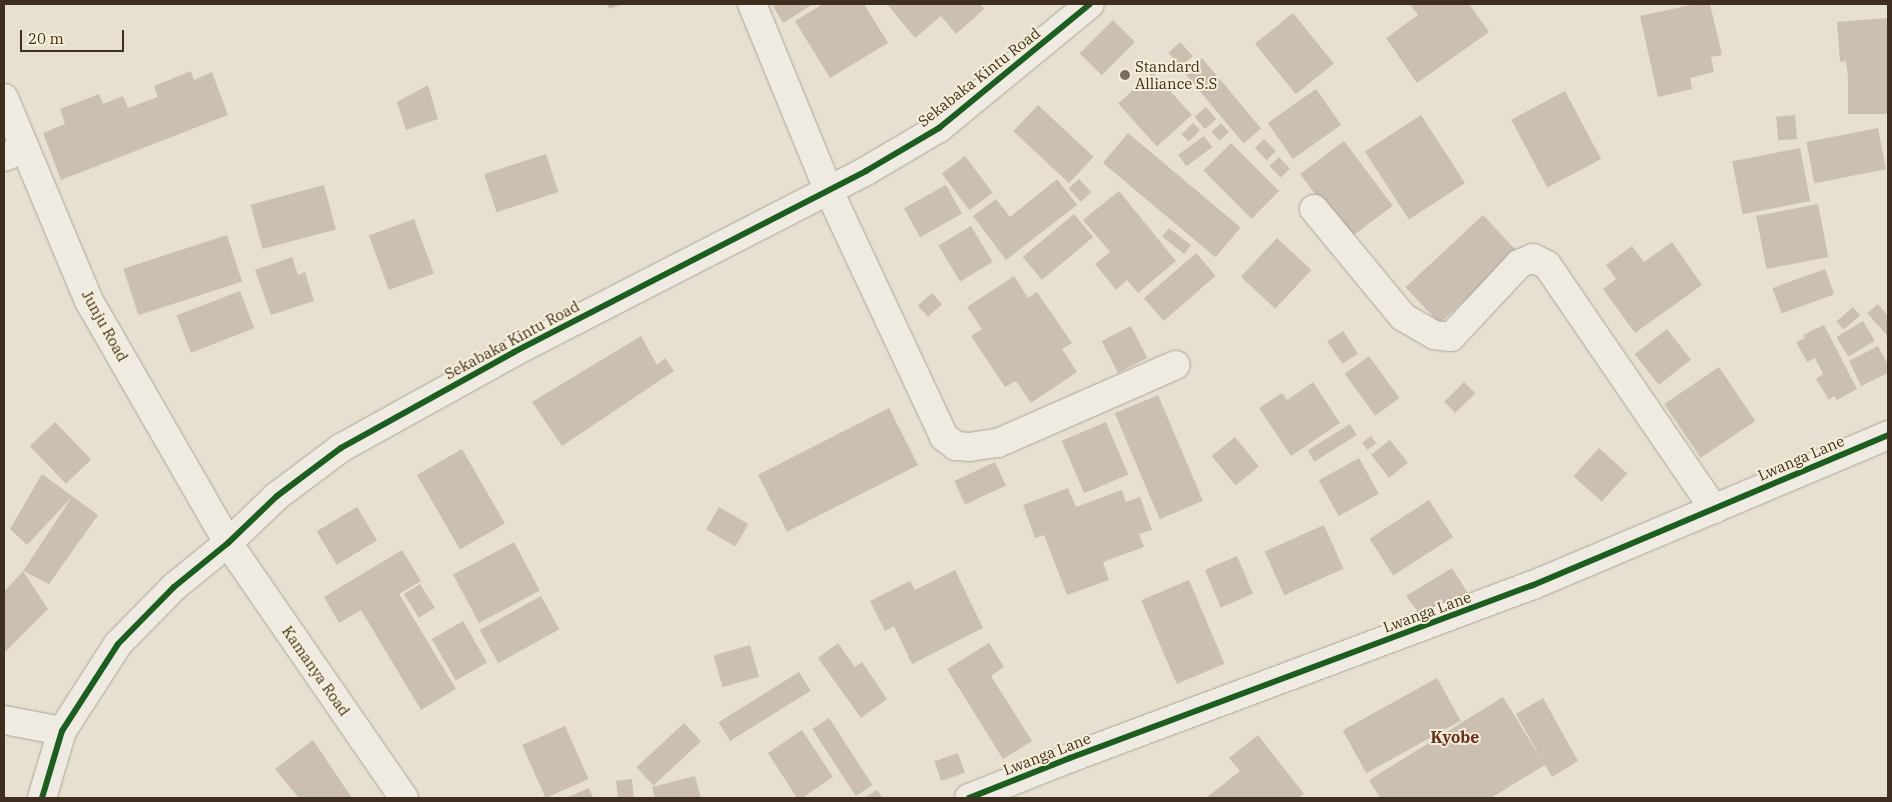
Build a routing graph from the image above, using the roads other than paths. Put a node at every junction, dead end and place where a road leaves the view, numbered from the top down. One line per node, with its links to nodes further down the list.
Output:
1 (752, 4): 5 (street)
2 (1090, 4): 5 (street, Sekabaka Kintu Road)
3 (4, 98): 4 (street, Junju Road)
4 (14, 153): 10 (street, Junju Road)
5 (828, 189): 7 (street); 10 (street, Sekabaka Kintu Road)
6 (1314, 209): 9 (street)
7 (1176, 365)
8 (1888, 435): 9 (street, Lwanga Lane)
9 (1714, 509): 15 (street, Lwanga Lane)
10 (228, 543): 12 (street, Sekabaka Kintu Road); 14 (street, Kamanya Road)
11 (9, 728): 12 (street)
12 (62, 731): 13 (street, Sekabaka Kintu Road)
13 (42, 798)
14 (404, 798)
15 (969, 798)

